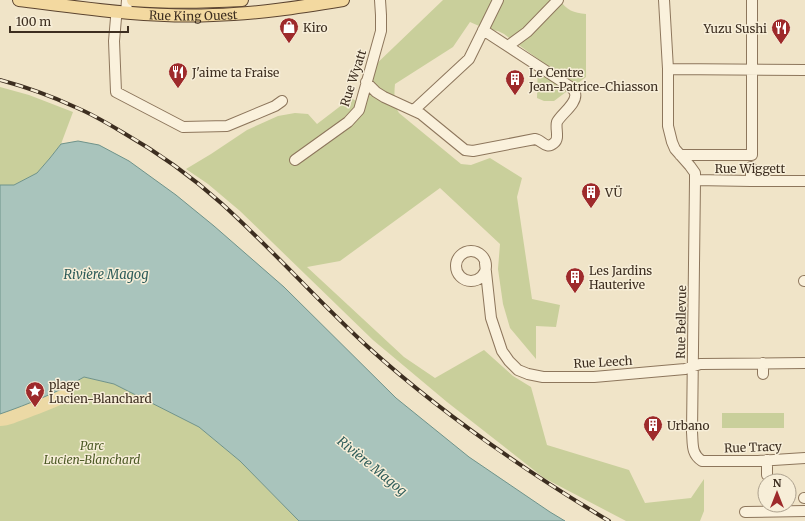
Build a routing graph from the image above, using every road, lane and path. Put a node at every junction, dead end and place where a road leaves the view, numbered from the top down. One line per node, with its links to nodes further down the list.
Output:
1 (19, 0): 11 (main road, Rue King Ouest)
2 (126, 0): 11 (street)
3 (133, 0): 4 (main road, Rue King Ouest)
4 (242, 0)
5 (343, 0): 11 (main road, Rue King Ouest)
6 (380, 0): 17 (street, Rue Wyatt)
7 (498, 0): 12 (street)
8 (558, 0): 13 (street)
9 (664, 0): 14 (street)
10 (752, 0): 15 (street)
11 (122, 12): 18 (street)
12 (483, 30): 13 (street); 19 (street)
13 (508, 46): 19 (street)
14 (668, 69): 15 (street); 20 (street)
15 (752, 70): 16 (street); 20 (street)
16 (805, 70)
17 (366, 82): 19 (street); 21 (street, Rue Wyatt)
18 (282, 101)
19 (414, 110)
20 (680, 155): 23 (street)
21 (295, 160)
22 (751, 166): 24 (street)
23 (696, 180): 24 (street, Rue Wiggett); 29 (street, Rue Bellevue)
24 (751, 181): 25 (street, Rue Wiggett)
25 (805, 181)
26 (486, 263): 29 (street, Rue Leech)
27 (763, 363): 28 (street, Rue Leech); 29 (street, Rue Leech); 30 (street)
28 (805, 363)
29 (694, 367): 33 (street, Rue Bellevue)
30 (763, 374)
31 (805, 458): 32 (street, Rue Tracy)
32 (766, 460): 33 (street, Rue Tracy); 34 (street)
33 (702, 461)
34 (767, 473)
35 (805, 511): 36 (street)
36 (745, 512)

